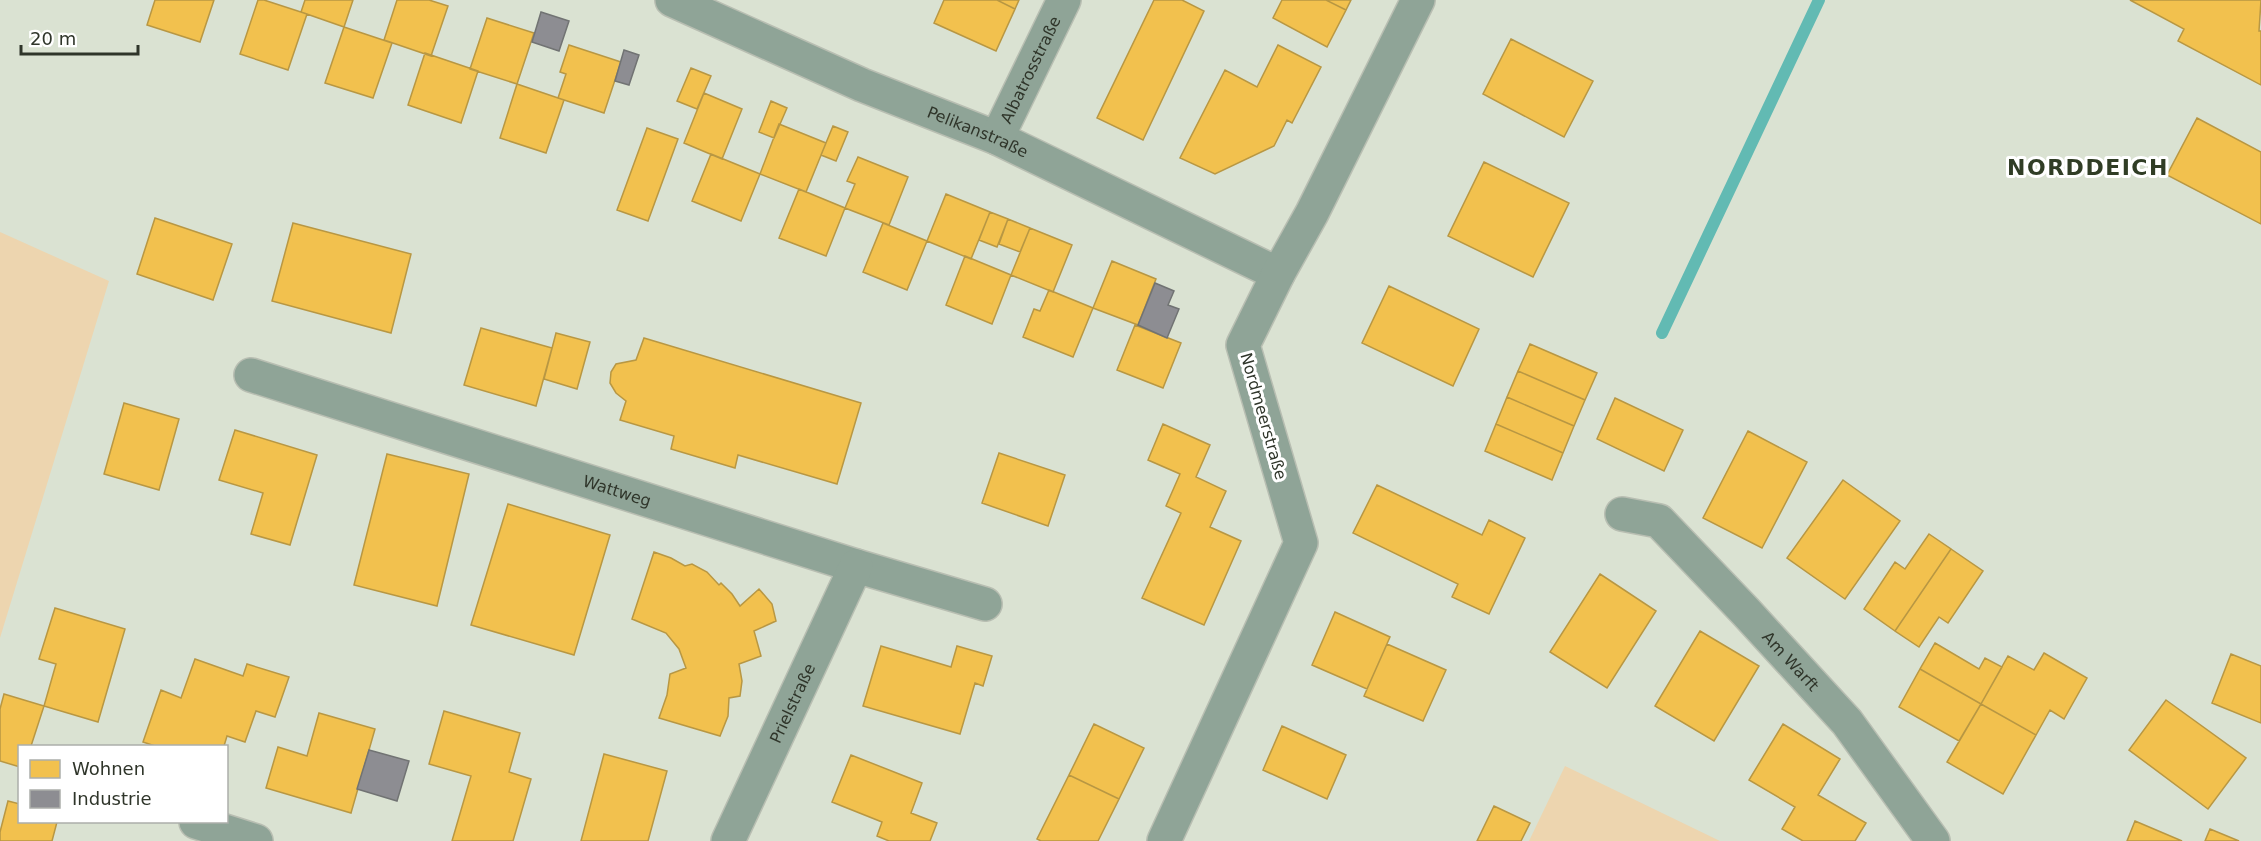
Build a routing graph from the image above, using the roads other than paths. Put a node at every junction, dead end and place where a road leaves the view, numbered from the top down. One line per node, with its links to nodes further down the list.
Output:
1 (672, 0): 4 (street, Pelikanstraße)
2 (1064, 0): 4 (street, Albatrosstraße)
3 (1418, 0): 5 (street, Nordmeerstraße)
4 (997, 138): 5 (street, Pelikanstraße)
5 (1278, 274): 13 (street, Nordmeerstraße)
6 (250, 375): 8 (street, Wattweg)
7 (1622, 514): 14 (street, Am Warft)
8 (856, 566): 9 (street, Wattweg); 12 (street, Prielstraße)
9 (985, 604)
10 (199, 823): 11 (street)
11 (256, 841)
12 (728, 841)
13 (1164, 841)
14 (1933, 841)

